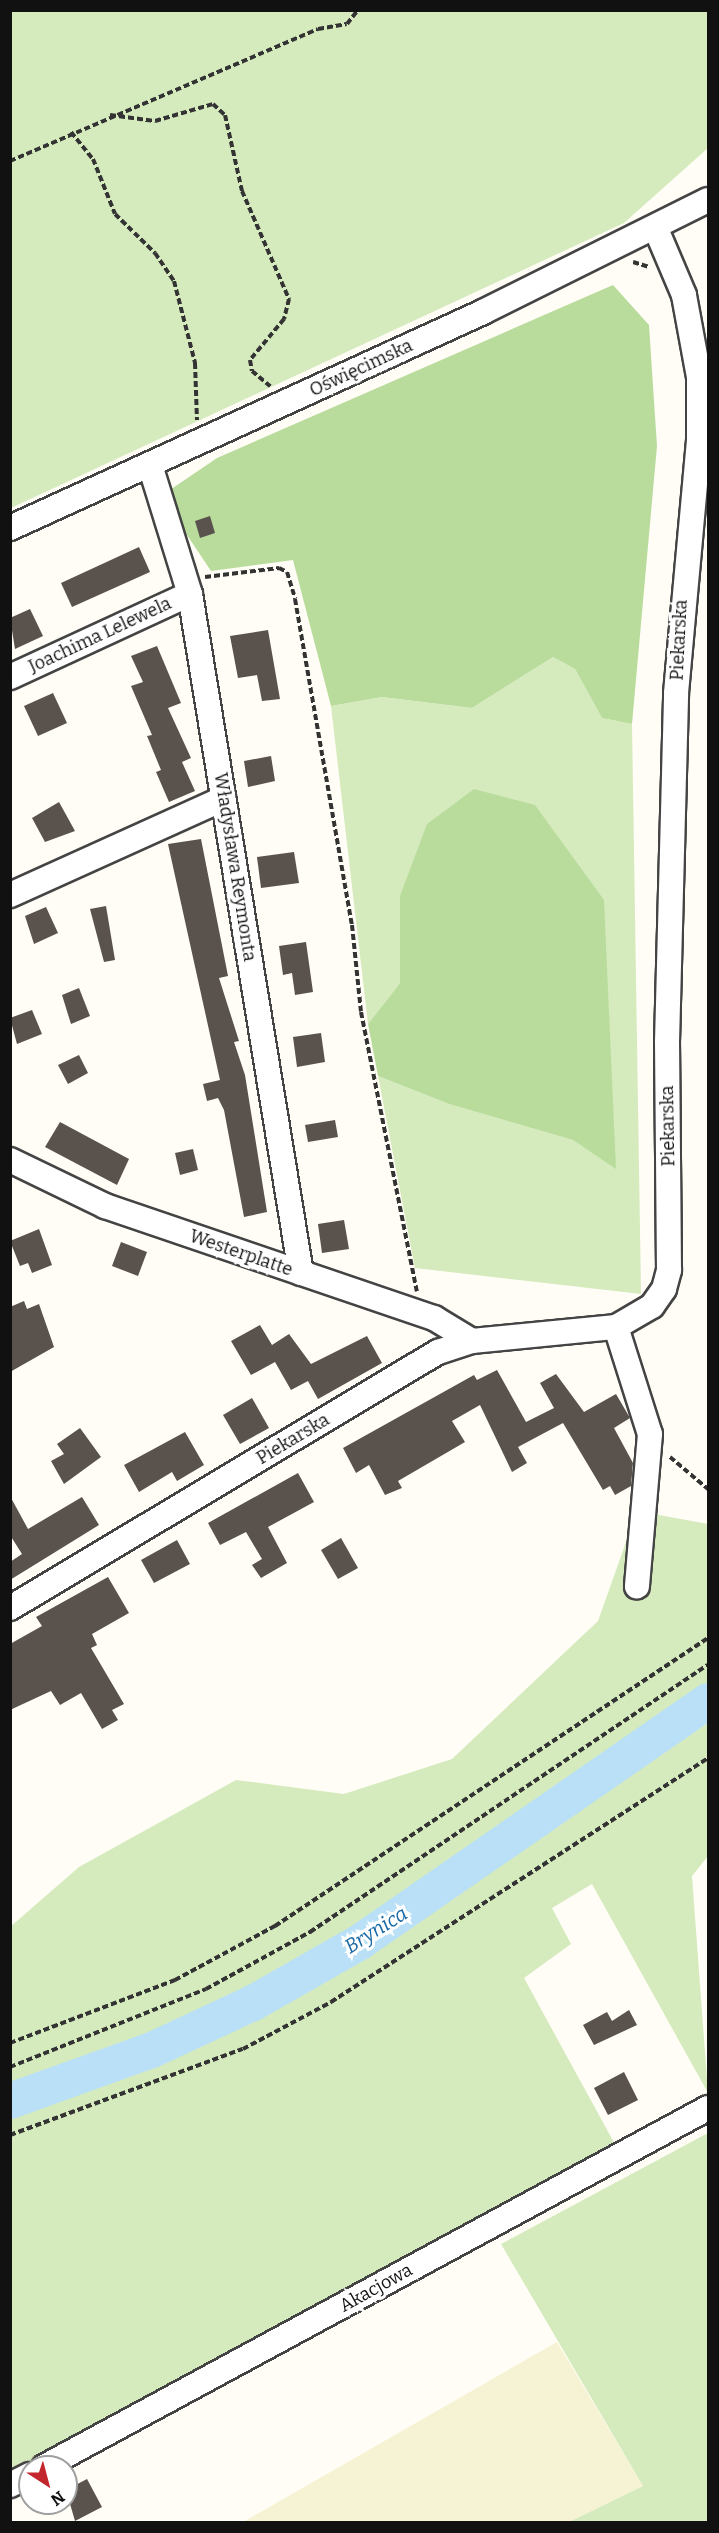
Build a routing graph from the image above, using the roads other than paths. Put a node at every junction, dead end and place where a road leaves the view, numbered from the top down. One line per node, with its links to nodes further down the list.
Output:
1 (708, 200): 2 (street, Oświęcimska)
2 (656, 229): 3 (street, Oświęcimska); 11 (street, Piekarska)
3 (150, 465): 4 (street, Oświęcimska); 5 (street, Władysława Reymonta)
4 (10, 528)
5 (188, 587): 6 (street, Joachima Lelewela); 7 (street, Władysława Reymonta)
6 (10, 677)
7 (223, 799): 8 (street); 10 (street, Władysława Reymonta)
8 (10, 895)
9 (10, 1160): 10 (street, Westerplatte)
10 (301, 1273): 12 (street, Westerplatte)
11 (616, 1327): 12 (street, Piekarska); 13 (street)
12 (472, 1341): 14 (street, Piekarska)
13 (637, 1586)
14 (10, 1608)
15 (708, 2108): 16 (street, Akacjowa)
16 (66, 2455)

